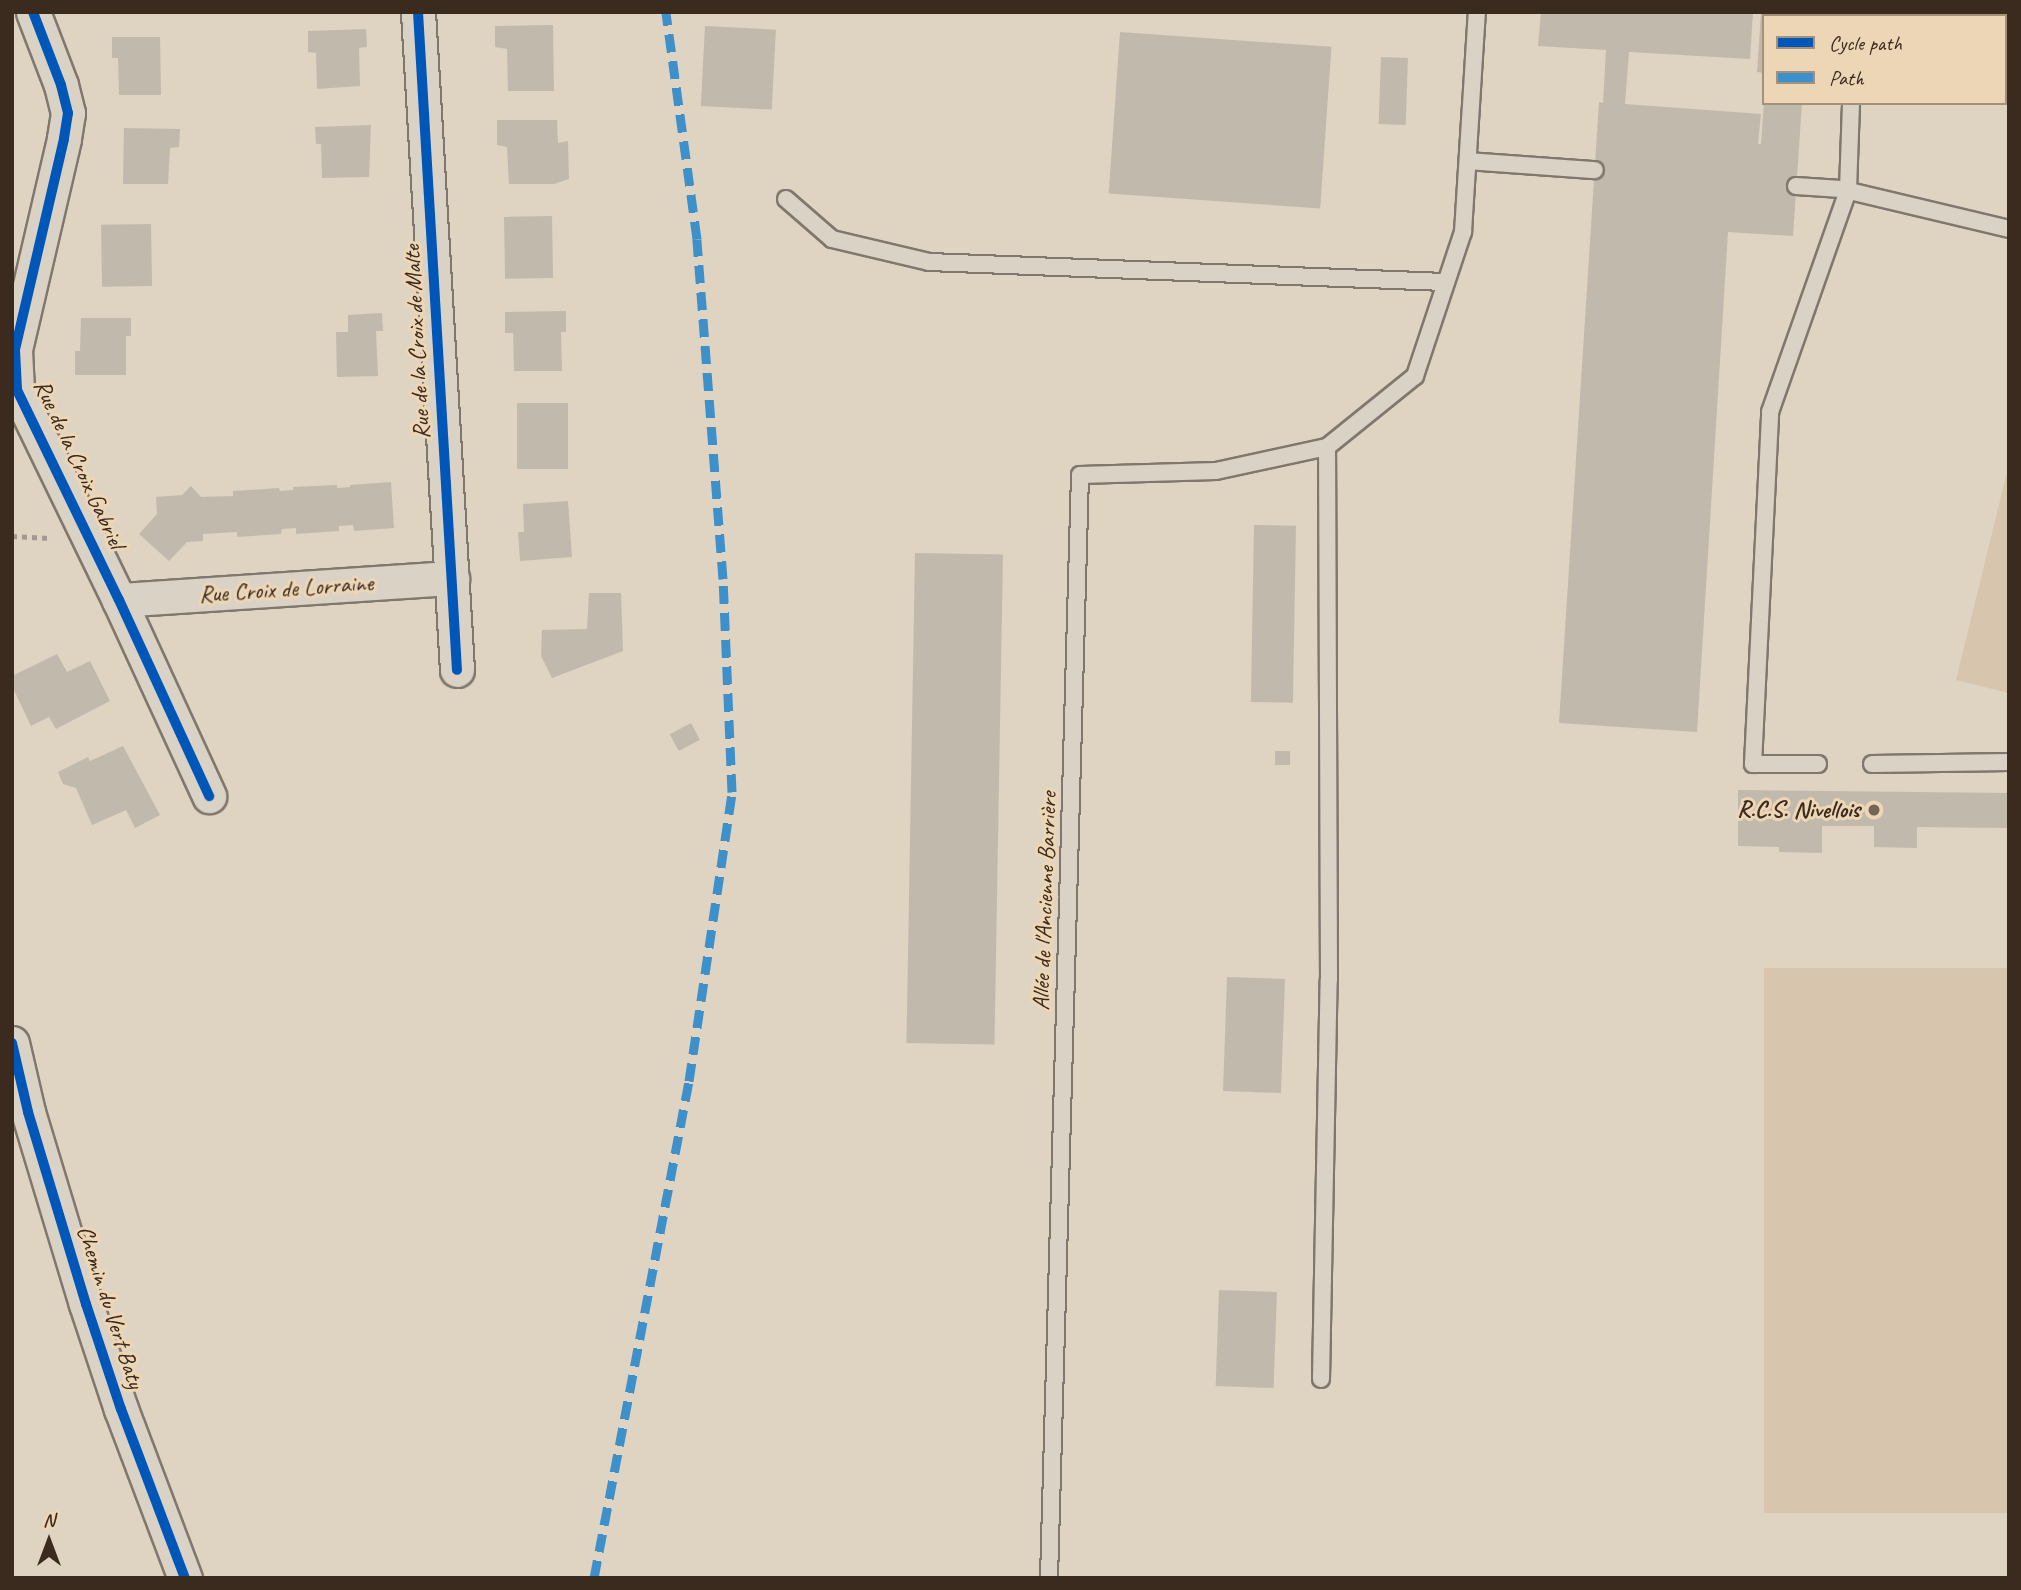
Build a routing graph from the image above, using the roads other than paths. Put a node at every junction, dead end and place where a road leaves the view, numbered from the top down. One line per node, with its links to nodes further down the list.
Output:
1 (33, 12): 14 (street, Rue de la Croix Gabriel)
2 (418, 12): 13 (street, Rue de la Croix de Malte)
3 (1472, 13): 5 (lane, Allée de l'Ancienne Barrière)
4 (1851, 105): 8 (lane)
5 (1468, 160): 6 (lane); 11 (lane, Allée de l'Ancienne Barrière)
6 (1595, 170)
7 (1796, 186): 8 (lane)
8 (1848, 190): 10 (lane); 17 (lane)
9 (786, 199): 11 (lane)
10 (2009, 229)
11 (1446, 282): 12 (lane, Allée de l'Ancienne Barrière)
12 (1327, 447): 21 (lane); 23 (lane, Allée de l'Ancienne Barrière)
13 (452, 578): 14 (street, Rue Croix de Lorraine); 15 (street, Rue de la Croix de Malte)
14 (119, 600): 19 (street, Rue de la Croix Gabriel)
15 (457, 670)
16 (2009, 762): 18 (lane)
17 (1818, 764)
18 (1872, 764)
19 (209, 796)
20 (12, 1043): 22 (street, Chemin du Vert Baty)
21 (1321, 1379)
22 (185, 1578)
23 (1049, 1578)

